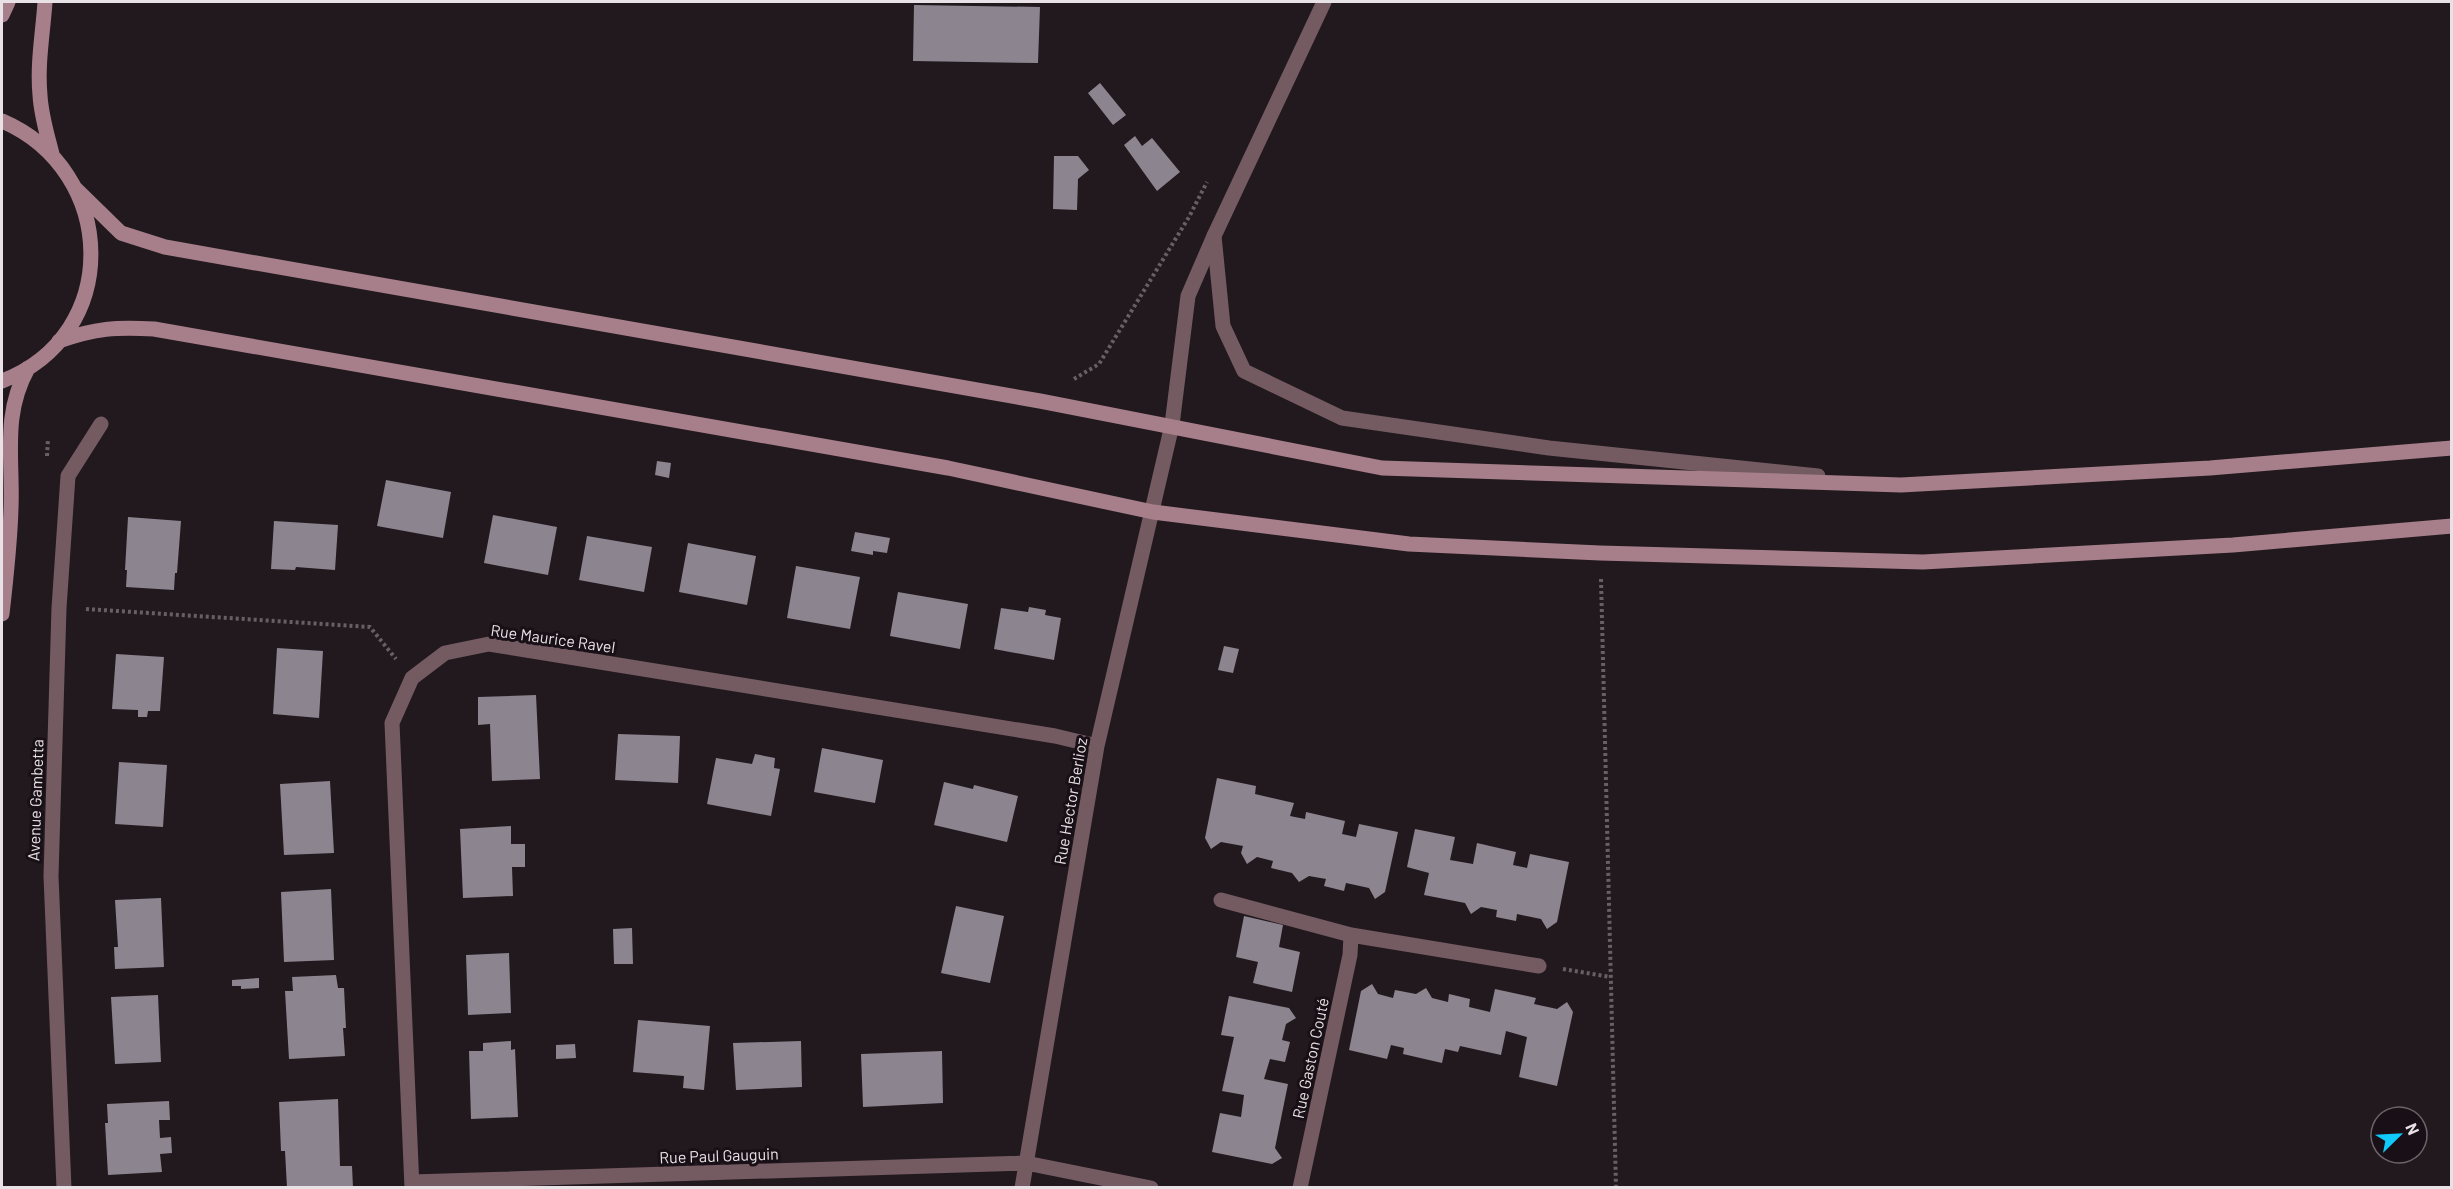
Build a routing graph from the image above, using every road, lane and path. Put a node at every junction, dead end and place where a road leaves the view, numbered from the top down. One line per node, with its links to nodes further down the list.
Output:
1 (8, 2): 4 (main road)
2 (45, 2): 6 (main road)
3 (1324, 2): 9 (street, Rue Hector Berlioz)
4 (2, 15)
5 (2, 121): 6 (main road)
6 (52, 154): 8 (main road)
7 (1210, 176): 13 (path)
8 (76, 189): 10 (main road); 13 (main road)
9 (1214, 236): 15 (street, Rue Hector Berlioz); 17 (street)
10 (59, 341): 11 (main road); 18 (main road)
11 (28, 368): 12 (main road); 22 (main road)
12 (2, 381)
13 (1040, 401): 15 (main road)
14 (100, 424): 21 (street, Avenue Gambetta)
15 (1172, 425): 17 (main road); 18 (street, Rue Hector Berlioz)
16 (2451, 448): 17 (main road)
17 (1901, 485)
18 (1153, 512): 20 (main road); 24 (street, Rue Hector Berlioz)
19 (2451, 526): 20 (main road)
20 (1600, 553): 28 (path)
21 (58, 608): 23 (path); 31 (street, Avenue Gambetta)
22 (2, 614)
23 (412, 678): 24 (street, Rue Maurice Ravel); 30 (street, Rue Maurice Ravel)
24 (1097, 746): 29 (street, Rue Hector Berlioz)
25 (1221, 900): 26 (street)
26 (1351, 935): 27 (street); 34 (street, Rue Gaston Couté)
27 (1539, 966): 28 (path)
28 (1610, 977): 35 (path)
29 (1026, 1162): 30 (street, Rue Paul Gauguin); 32 (street, Rue Hector Berlioz); 33 (street)
30 (412, 1185)
31 (64, 1188)
32 (1022, 1188)
33 (1151, 1188)
34 (1300, 1188)
35 (1616, 1188)

